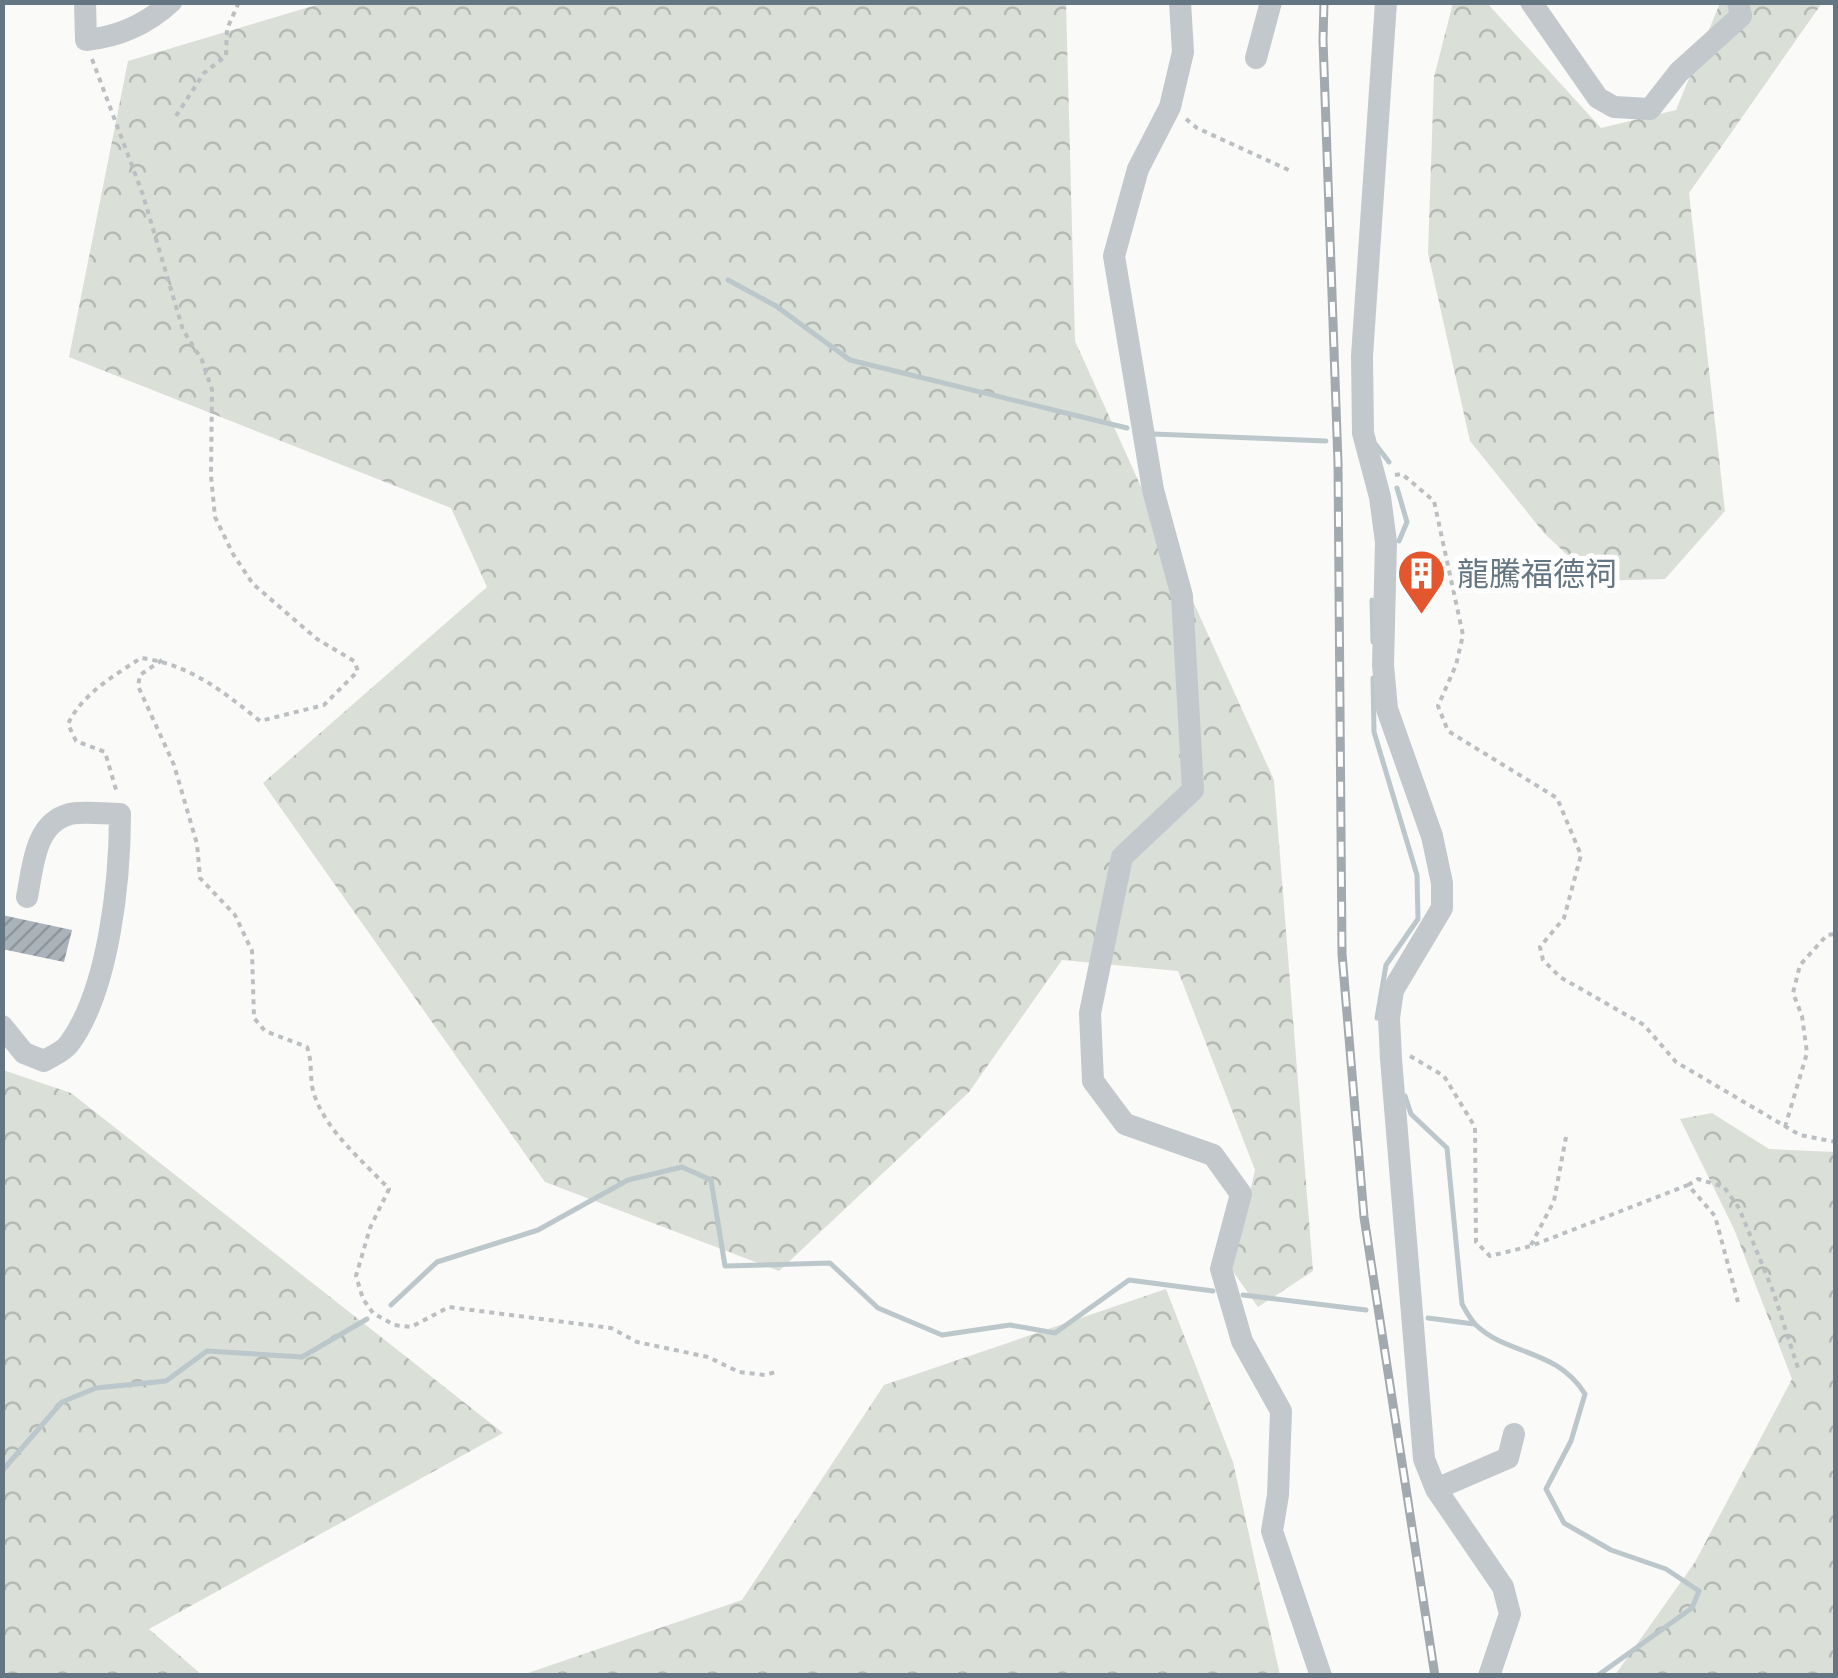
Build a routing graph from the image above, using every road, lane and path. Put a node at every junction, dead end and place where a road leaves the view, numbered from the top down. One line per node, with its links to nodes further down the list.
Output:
1 (85, 2): 9 (street)
2 (171, 2): 9 (street)
3 (238, 2): 12 (path)
4 (1180, 2): 11 (street)
5 (1271, 2): 10 (street)
6 (1386, 2): 14 (street)
7 (1531, 2): 8 (street)
8 (1738, 2)
9 (86, 40): 15 (path)
10 (1256, 58)
11 (1170, 107): 13 (path); 31 (street)
12 (176, 116)
13 (1293, 172)
14 (1375, 476): 20 (street); 21 (path)
15 (162, 660): 16 (path); 28 (path)
16 (120, 814): 17 (street); 19 (street)
17 (27, 897)
18 (1836, 934): 21 (path)
19 (2, 1026)
20 (1390, 1046): 25 (path); 30 (street)
21 (1786, 1127): 23 (path)
22 (1566, 1137): 25 (path)
23 (1836, 1142)
24 (1688, 1185): 25 (path); 26 (path); 27 (path)
25 (1530, 1246)
26 (1738, 1302)
27 (1798, 1368)
28 (780, 1372)
29 (1514, 1434): 30 (street)
30 (1436, 1488): 32 (street)
31 (1321, 1676)
32 (1489, 1676)

